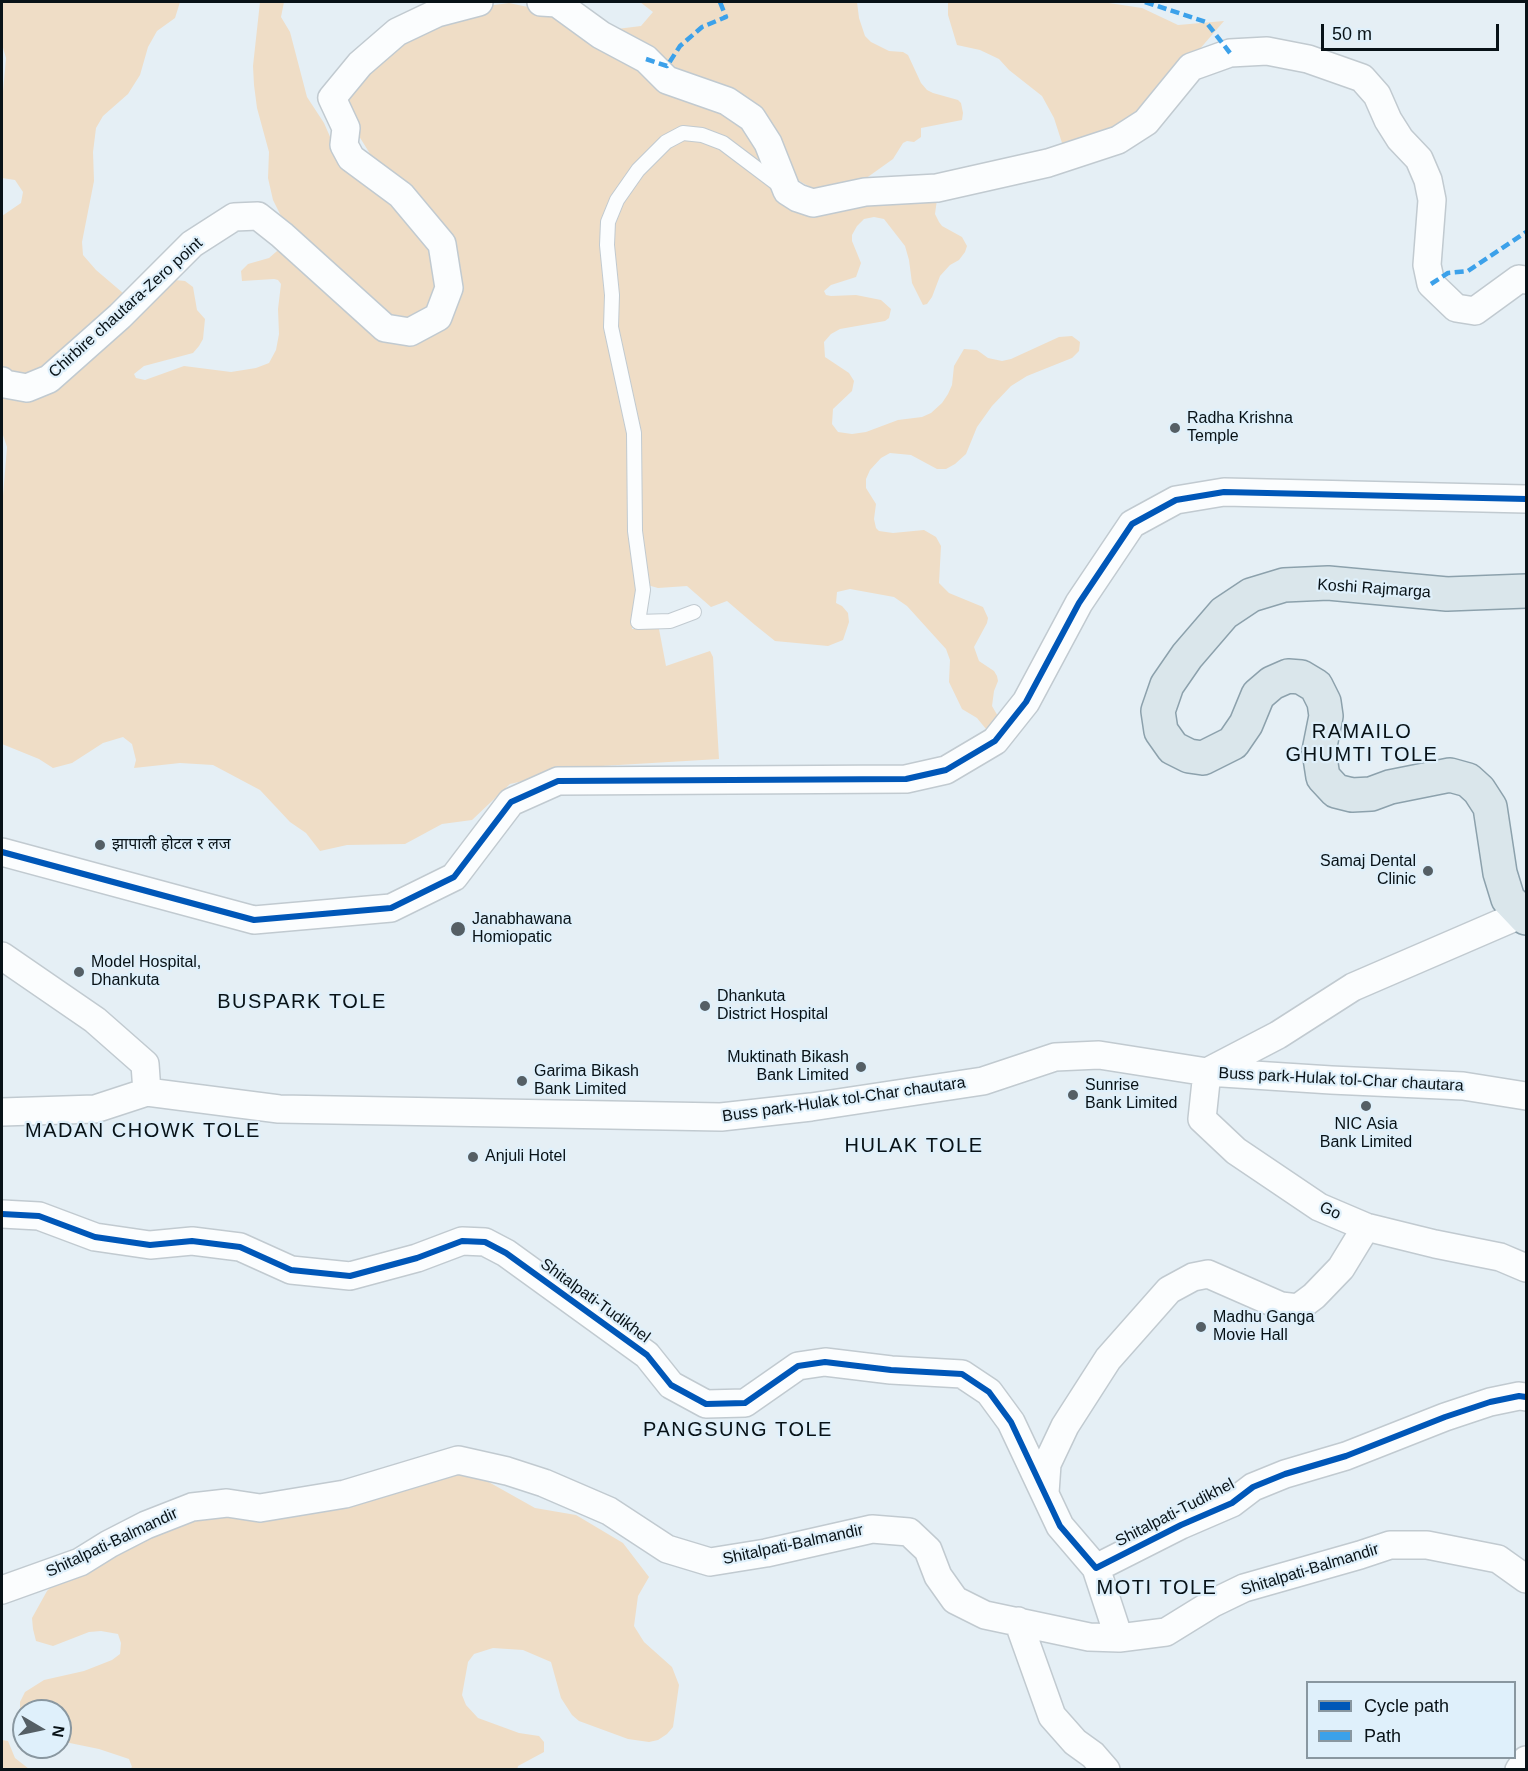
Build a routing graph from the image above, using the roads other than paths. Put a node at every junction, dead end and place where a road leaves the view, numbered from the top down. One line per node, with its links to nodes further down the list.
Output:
1 (479, 2): 5 (street, Chirbire chautara-Zero point)
2 (541, 2): 3 (street)
3 (787, 191): 4 (street); 8 (lane)
4 (1527, 280)
5 (2, 381)
6 (1527, 499): 9 (street)
7 (1527, 591): 10 (main road, Koshi Rajmarga)
8 (694, 612)
9 (2, 852)
10 (1524, 916): 12 (street)
11 (2, 957): 13 (street)
12 (1208, 1072): 13 (street, Buss park-Hulak tol-Char chautara); 14 (street, Buss park-Hulak tol-Char chautara); 17 (street, Go)
13 (147, 1092): 15 (street)
14 (1527, 1096)
15 (2, 1112)
16 (2, 1214): 20 (street, Shitalpati-Tudikhel)
17 (1366, 1227): 18 (street, Go); 20 (street)
18 (1527, 1268)
19 (1527, 1397): 21 (street, Shitalpati-Tudikhel)
20 (1045, 1494): 21 (street, Shitalpati-Tudikhel)
21 (1096, 1569): 25 (street)
22 (1527, 1578): 25 (street, Shitalpati-Balmandir)
23 (2, 1590): 24 (street, Shitalpati-Balmandir)
24 (1018, 1621): 25 (street, Shitalpati-Balmandir); 27 (street)
25 (1119, 1638)
26 (1527, 1760): 28 (street)
27 (1106, 1770)
28 (1519, 1770)

